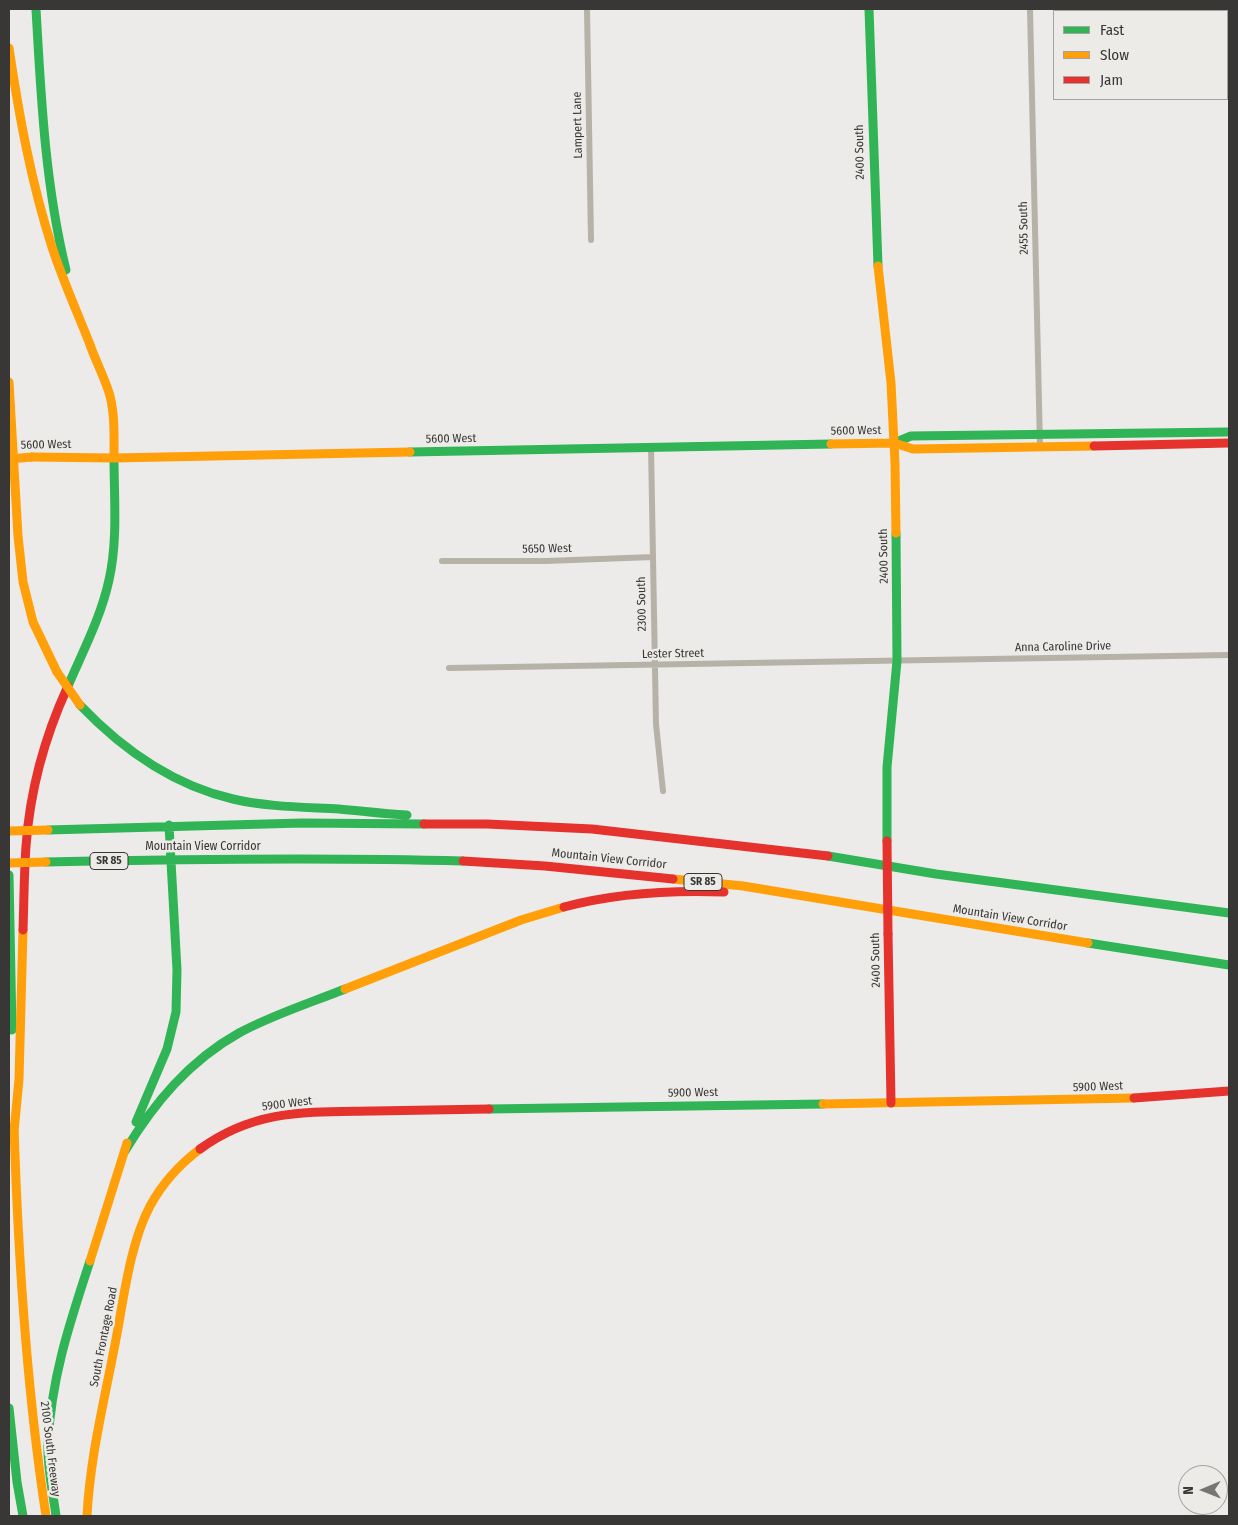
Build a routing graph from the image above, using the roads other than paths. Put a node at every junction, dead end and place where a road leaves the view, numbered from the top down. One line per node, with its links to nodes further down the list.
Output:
1 (36, 9): 7 (main road)
2 (587, 9): 6 (street, Lampert Lane)
3 (869, 9): 11 (main road, 2400 South)
4 (1030, 9): 10 (street, 2455 South)
5 (9, 48): 7 (main road)
6 (591, 240)
7 (91, 347): 16 (main road)
8 (9, 382): 25 (main road, bridge)
9 (1229, 432): 10 (main road, 5600 West)
10 (1040, 434): 11 (main road, 5600 West); 14 (street, 2455 South)
11 (894, 443): 13 (main road, 5600 West); 14 (main road, 5600 West); 20 (main road, 2400 South)
12 (1229, 443): 14 (main road, 5600 West)
13 (651, 447): 16 (main road, 5600 West); 17 (street, 2300 South)
14 (1040, 447)
15 (9, 458): 16 (main road, 5600 West, bridge)
16 (114, 458): 35 (main road)
17 (653, 557): 18 (street, 5650 West); 21 (street, 2300 South)
18 (442, 561)
19 (1229, 655): 20 (street, Anna Caroline Drive)
20 (897, 662): 21 (street, Lester Street); 34 (main road, 2400 South, bridge)
21 (654, 665): 22 (street, Lester Street); 23 (street, 2300 South)
22 (450, 668)
23 (663, 791)
24 (169, 825): 25 (main road, Mountain View Corridor); 26 (main road, Mountain View Corridor, bridge); 27 (main road)
25 (592, 829): 31 (main road, Mountain View Corridor)
26 (9, 831)
27 (171, 859): 28 (main road, Mountain View Corridor / SR 85, bridge); 30 (main road, Mountain View Corridor / SR 85); 36 (main road)
28 (9, 863)
29 (9, 875): 35 (main road, 2100 South Freeway)
30 (828, 902): 32 (main road, Mountain View Corridor / SR 85); 36 (main road)
31 (1229, 913)
32 (1229, 965)
33 (1229, 1091): 34 (main road, 5900 West)
34 (891, 1103): 37 (main road, 5900 West)
35 (14, 1132): 41 (main road, 2100 South Freeway)
36 (125, 1151): 42 (main road)
37 (174, 1173): 43 (main road, South Frontage Road)
38 (9, 1408): 39 (main road)
39 (9, 1421): 40 (main road)
40 (23, 1516)
41 (46, 1516)
42 (56, 1516)
43 (87, 1516)

